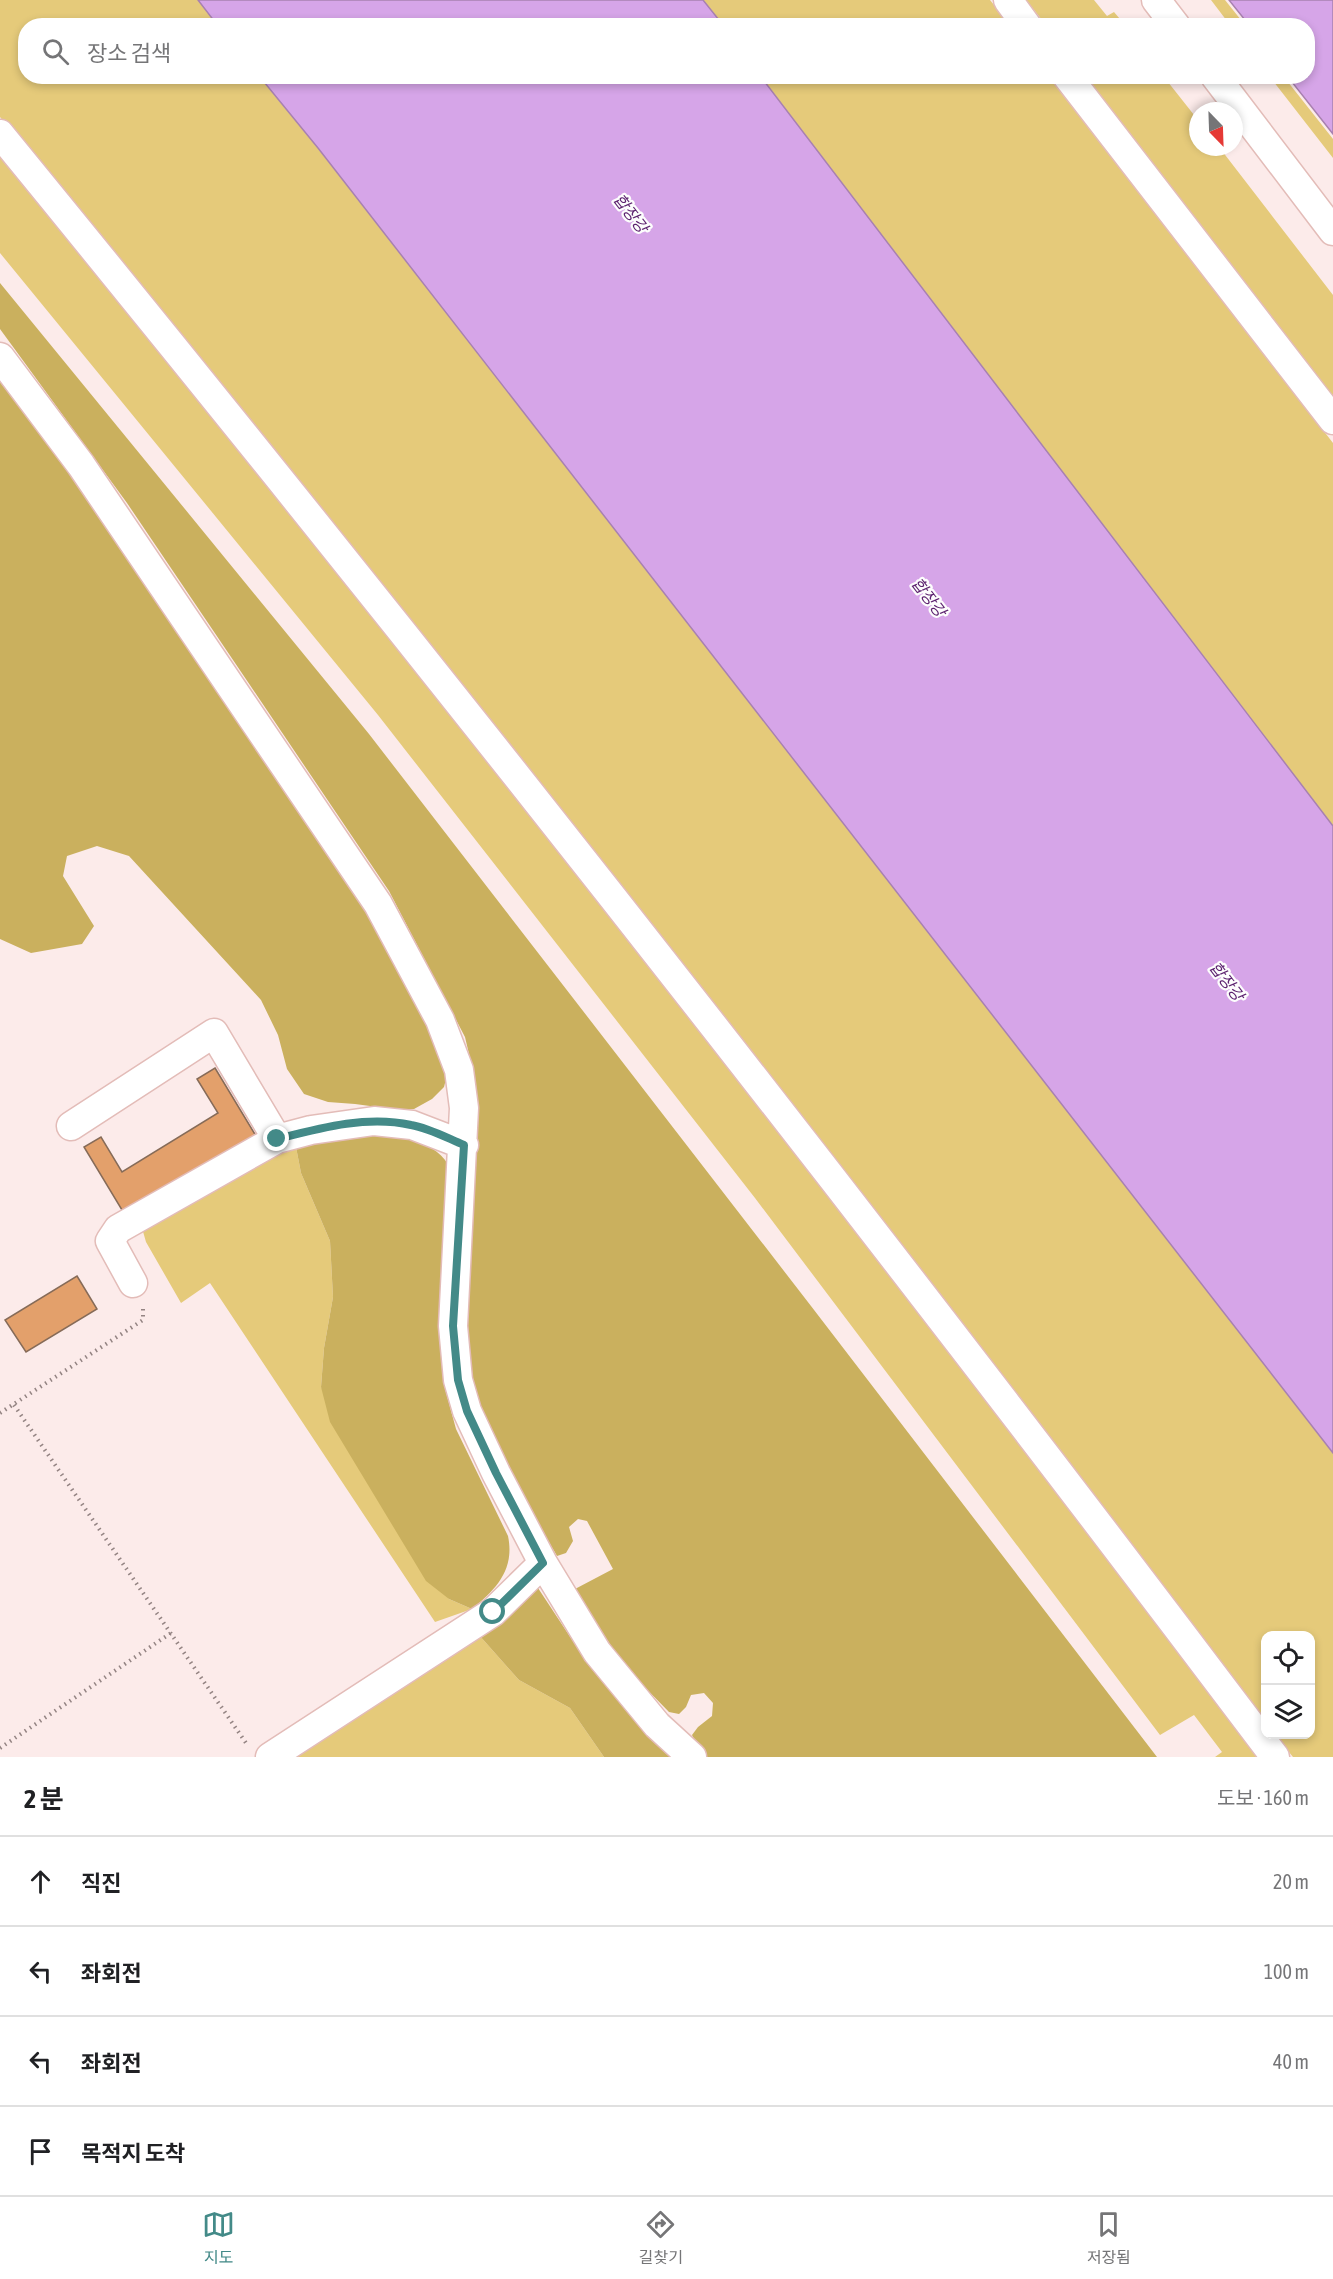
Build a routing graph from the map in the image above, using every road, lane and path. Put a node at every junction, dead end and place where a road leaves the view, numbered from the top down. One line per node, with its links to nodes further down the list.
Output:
1 (1008, 0): 3 (street)
2 (1156, 0): 4 (street)
3 (1021, 18)
4 (1170, 18)
5 (1073, 84): 10 (street)
6 (1221, 84): 8 (street)
7 (0, 134): 22 (street)
8 (1333, 231)
9 (0, 357): 13 (street)
10 (1333, 420)
11 (71, 1126): 12 (street)
12 (277, 1139): 13 (street); 14 (street)
13 (464, 1145): 17 (street)
14 (132, 1283): 15 (path)
15 (14, 1405): 16 (path); 18 (path)
16 (0, 1413)
17 (543, 1563): 20 (street); 21 (street)
18 (171, 1633): 19 (path); 20 (path)
19 (0, 1748)
20 (259, 1752)
21 (692, 1757)
22 (1275, 1757)

